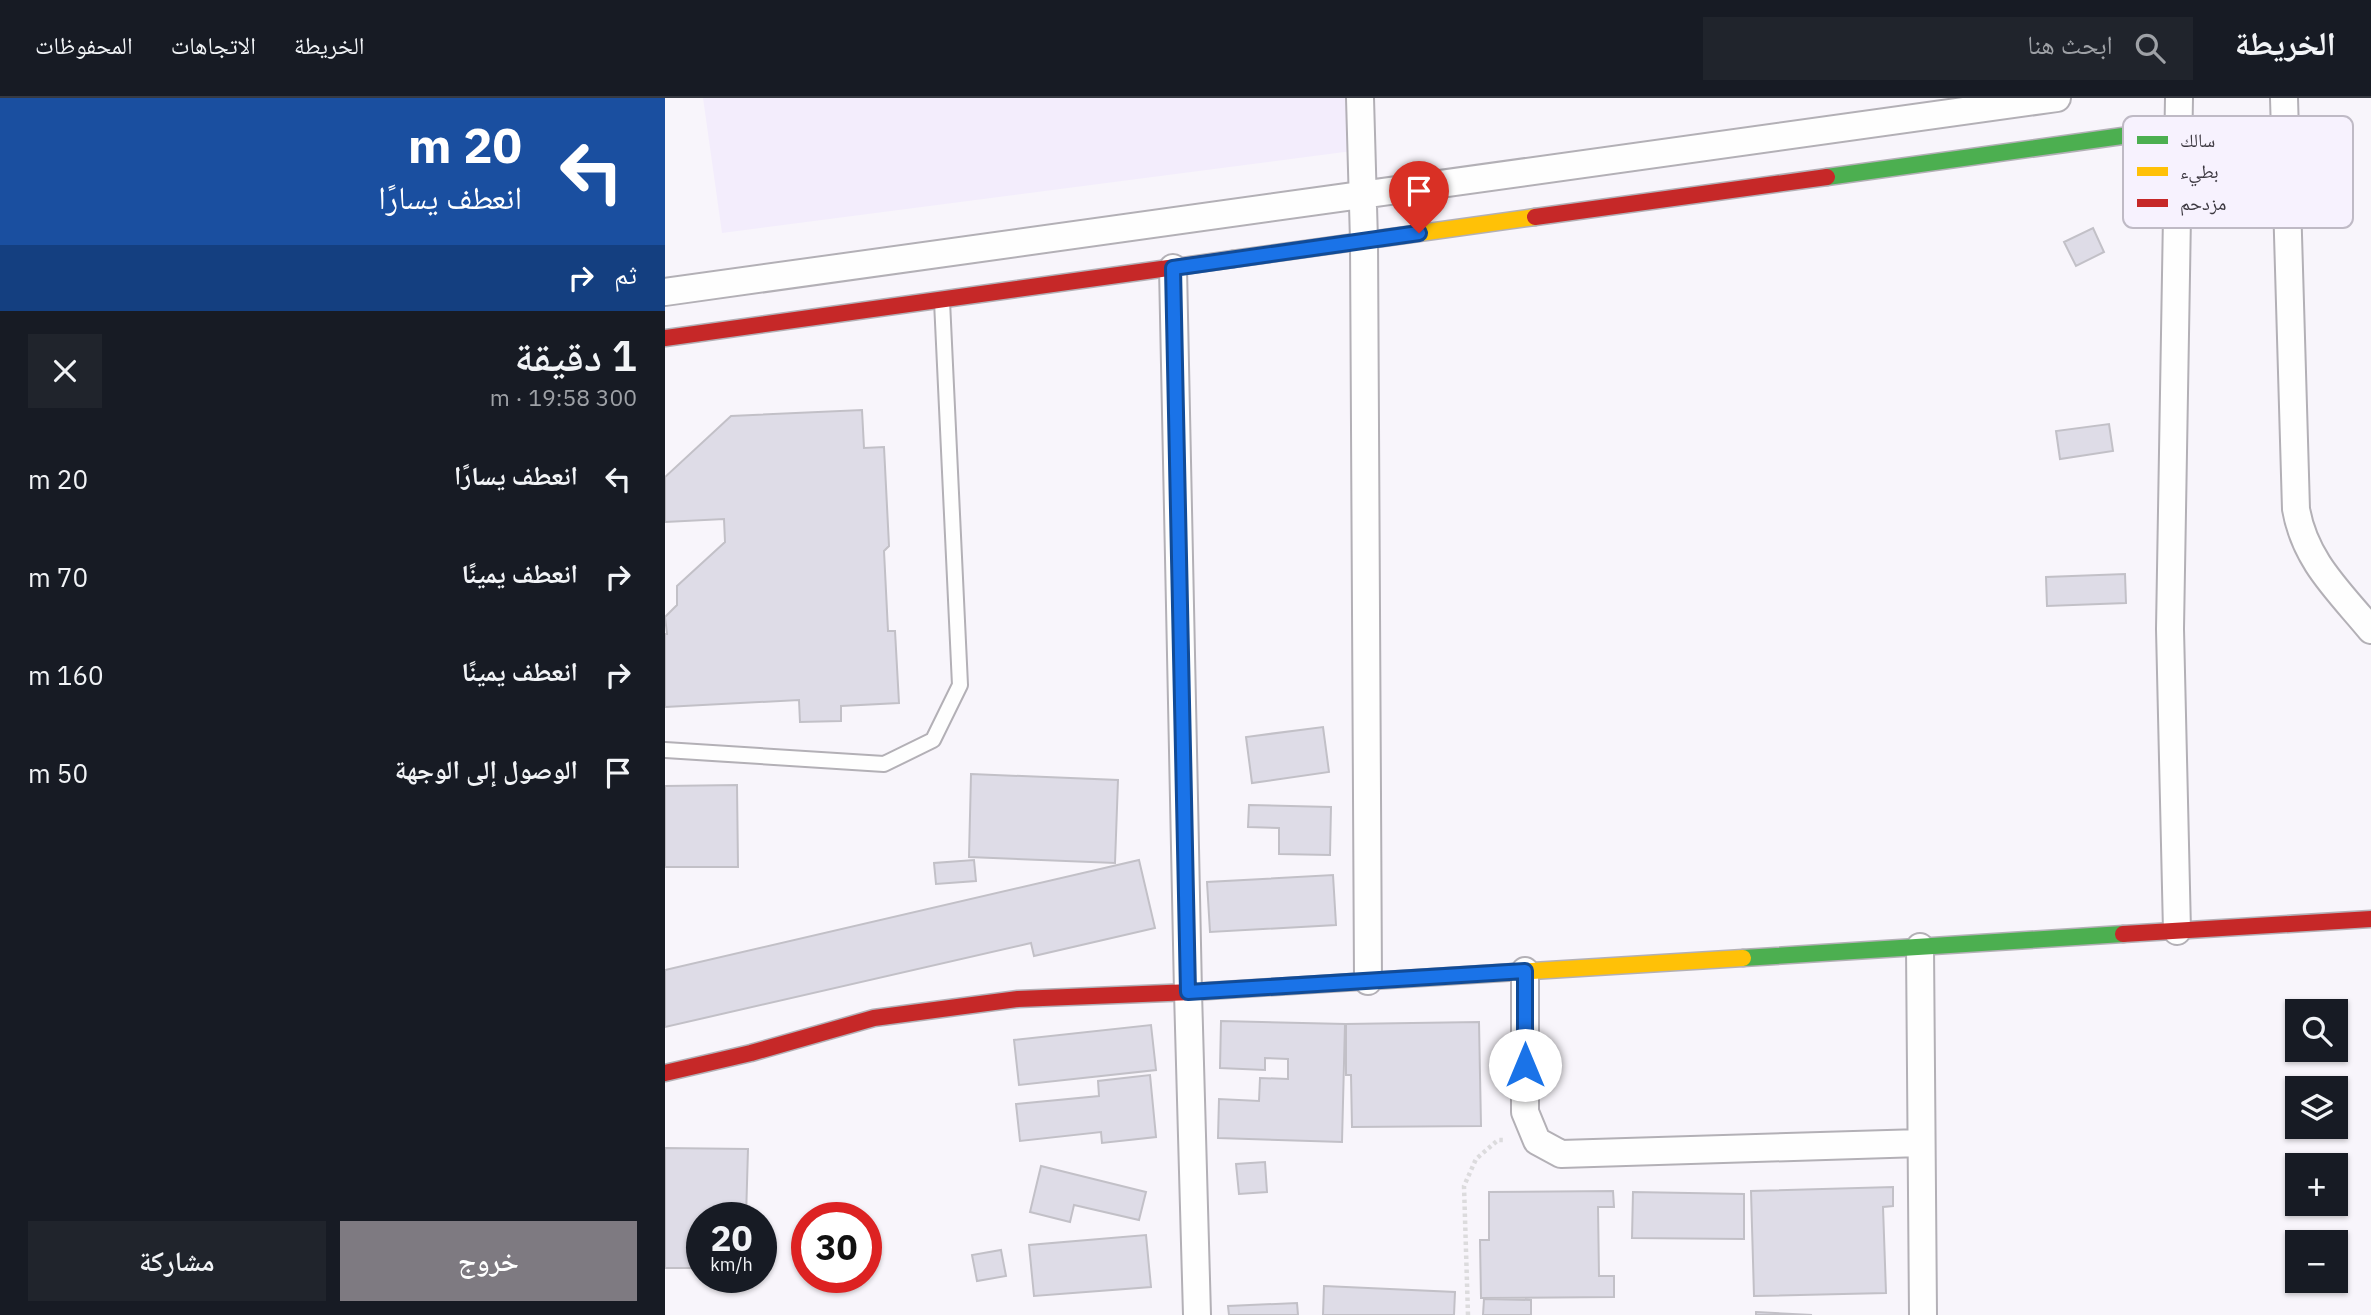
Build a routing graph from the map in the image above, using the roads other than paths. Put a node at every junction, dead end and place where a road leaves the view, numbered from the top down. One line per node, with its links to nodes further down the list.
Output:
1 (1360, 98): 10 (street)
2 (2057, 98): 12 (street)
3 (2179, 98): 5 (street)
4 (2284, 98): 6 (street)
5 (2180, 116)
6 (2285, 116)
7 (2123, 136): 10 (street)
8 (2178, 228): 18 (street)
9 (2288, 228): 15 (street)
10 (1364, 241): 11 (street); 21 (street)
11 (1173, 268): 13 (street); 22 (street)
12 (665, 292)
13 (942, 299): 14 (street); 16 (lane)
14 (665, 338)
15 (2371, 630)
16 (665, 750)
17 (2371, 919): 18 (street)
18 (2177, 931): 19 (street)
19 (1920, 947): 20 (street); 24 (street)
20 (1525, 971): 21 (street); 24 (street)
21 (1368, 981): 22 (street)
22 (1188, 992): 23 (street); 25 (street)
23 (665, 1073)
24 (1921, 1143): 26 (street)
25 (1198, 1315)
26 (1923, 1315)

